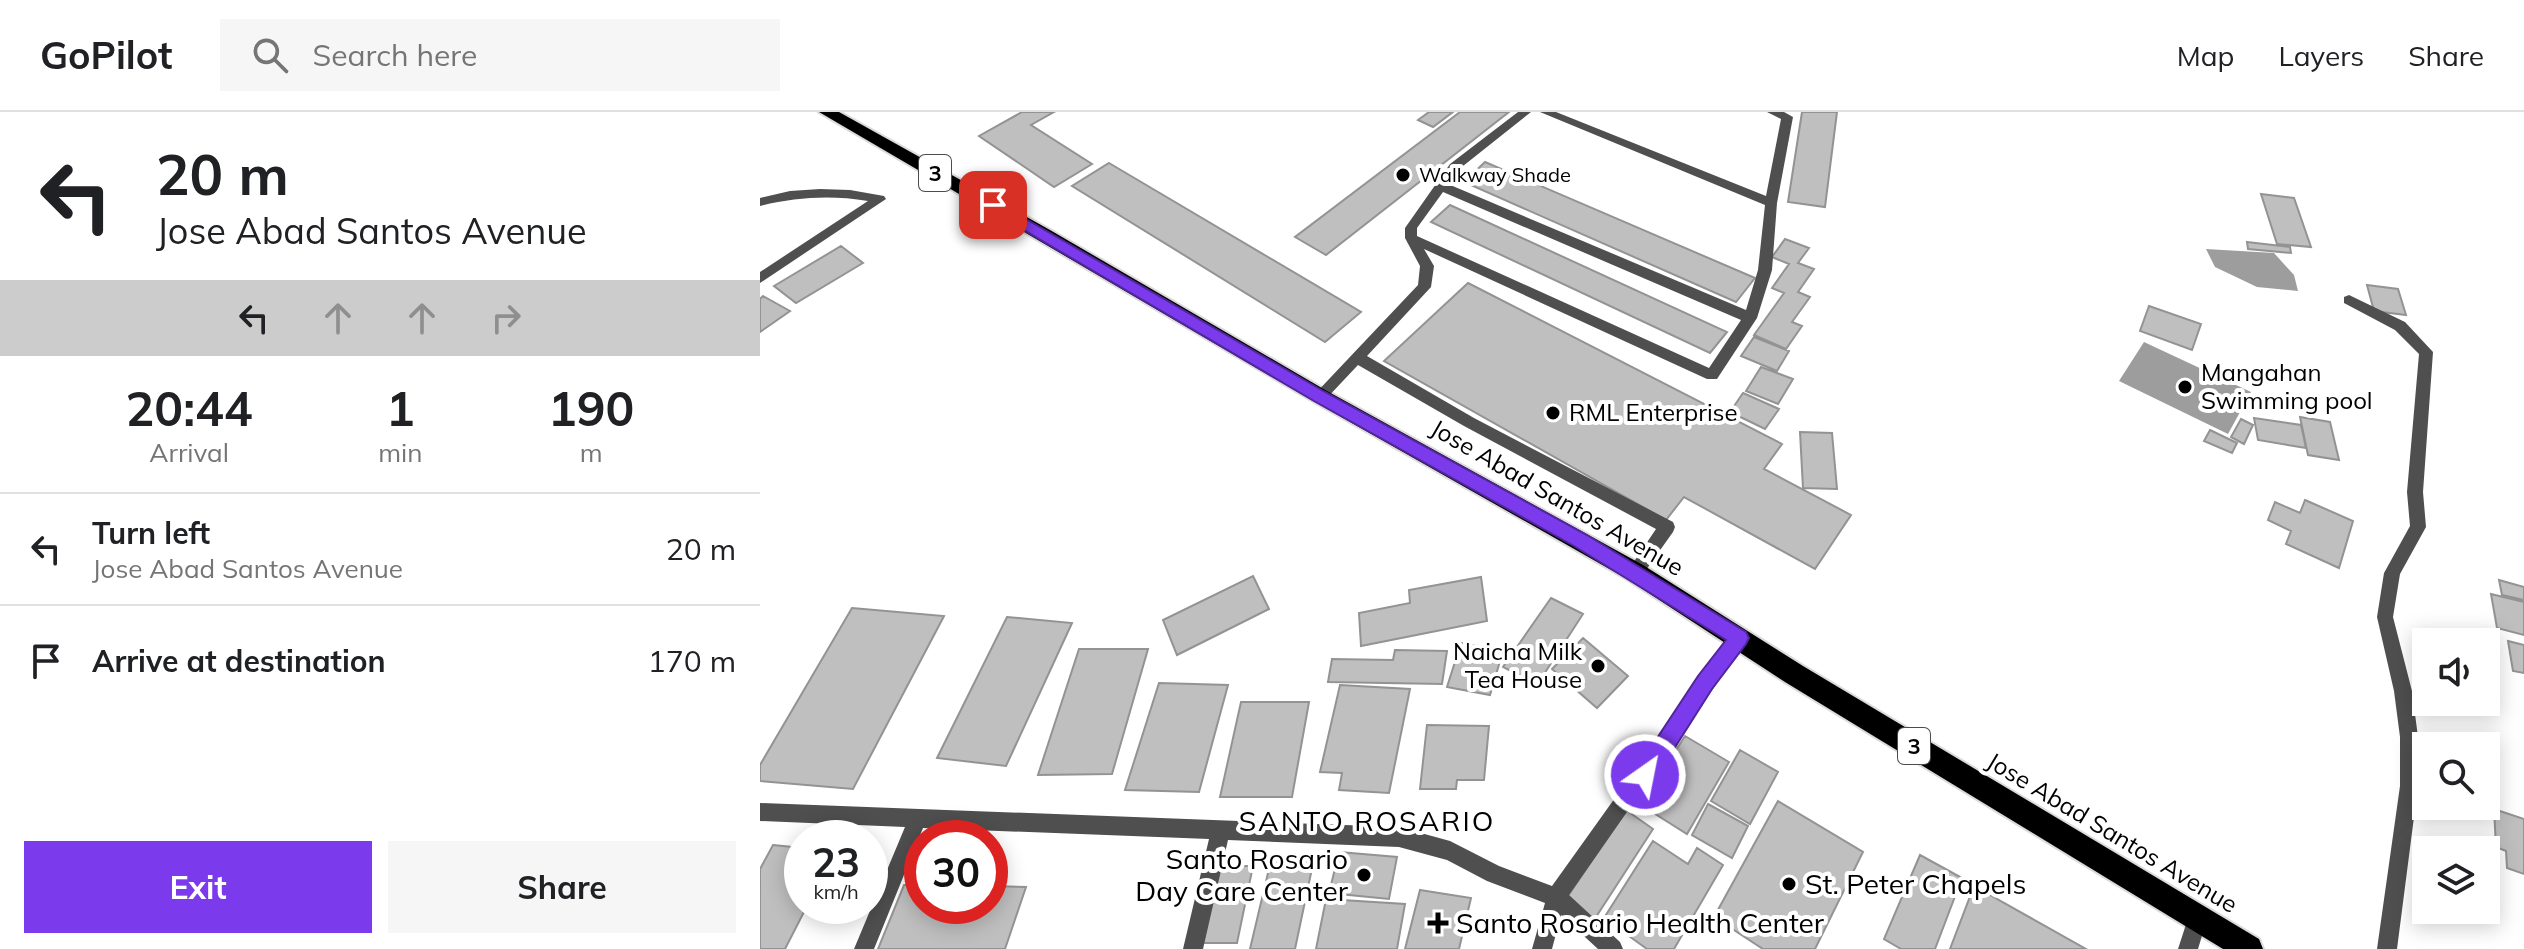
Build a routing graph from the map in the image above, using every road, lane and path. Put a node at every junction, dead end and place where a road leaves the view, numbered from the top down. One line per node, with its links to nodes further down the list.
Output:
1 (827, 112): 13 (highway, Jose Abad Santos Avenue / 3)
2 (1525, 112): 5 (street)
3 (1546, 112): 7 (street)
4 (1773, 112): 7 (street)
5 (1439, 185): 8 (street); 11 (street)
6 (760, 202): 9 (street)
7 (1771, 203): 11 (street)
8 (1411, 238): 11 (street); 12 (street)
9 (760, 278)
10 (2349, 300): 27 (street)
11 (1750, 318)
12 (1358, 358): 13 (street); 14 (street)
13 (1320, 396): 14 (highway, Jose Abad Santos Avenue / 3)
14 (1635, 572): 15 (highway, Jose Abad Santos Avenue / 3)
15 (1739, 638): 19 (street); 20 (highway, Jose Abad Santos Avenue / 3)
16 (760, 812): 17 (street)
17 (918, 818): 18 (street); 21 (street)
18 (1221, 830): 19 (street); 22 (street)
19 (1556, 897): 23 (street); 24 (street)
20 (2197, 919): 25 (street); 26 (highway, Jose Abad Santos Avenue / 3)
21 (864, 949)
22 (1193, 949)
23 (1542, 949)
24 (1613, 949)
25 (2188, 949)
26 (2249, 949)
27 (2387, 949)

